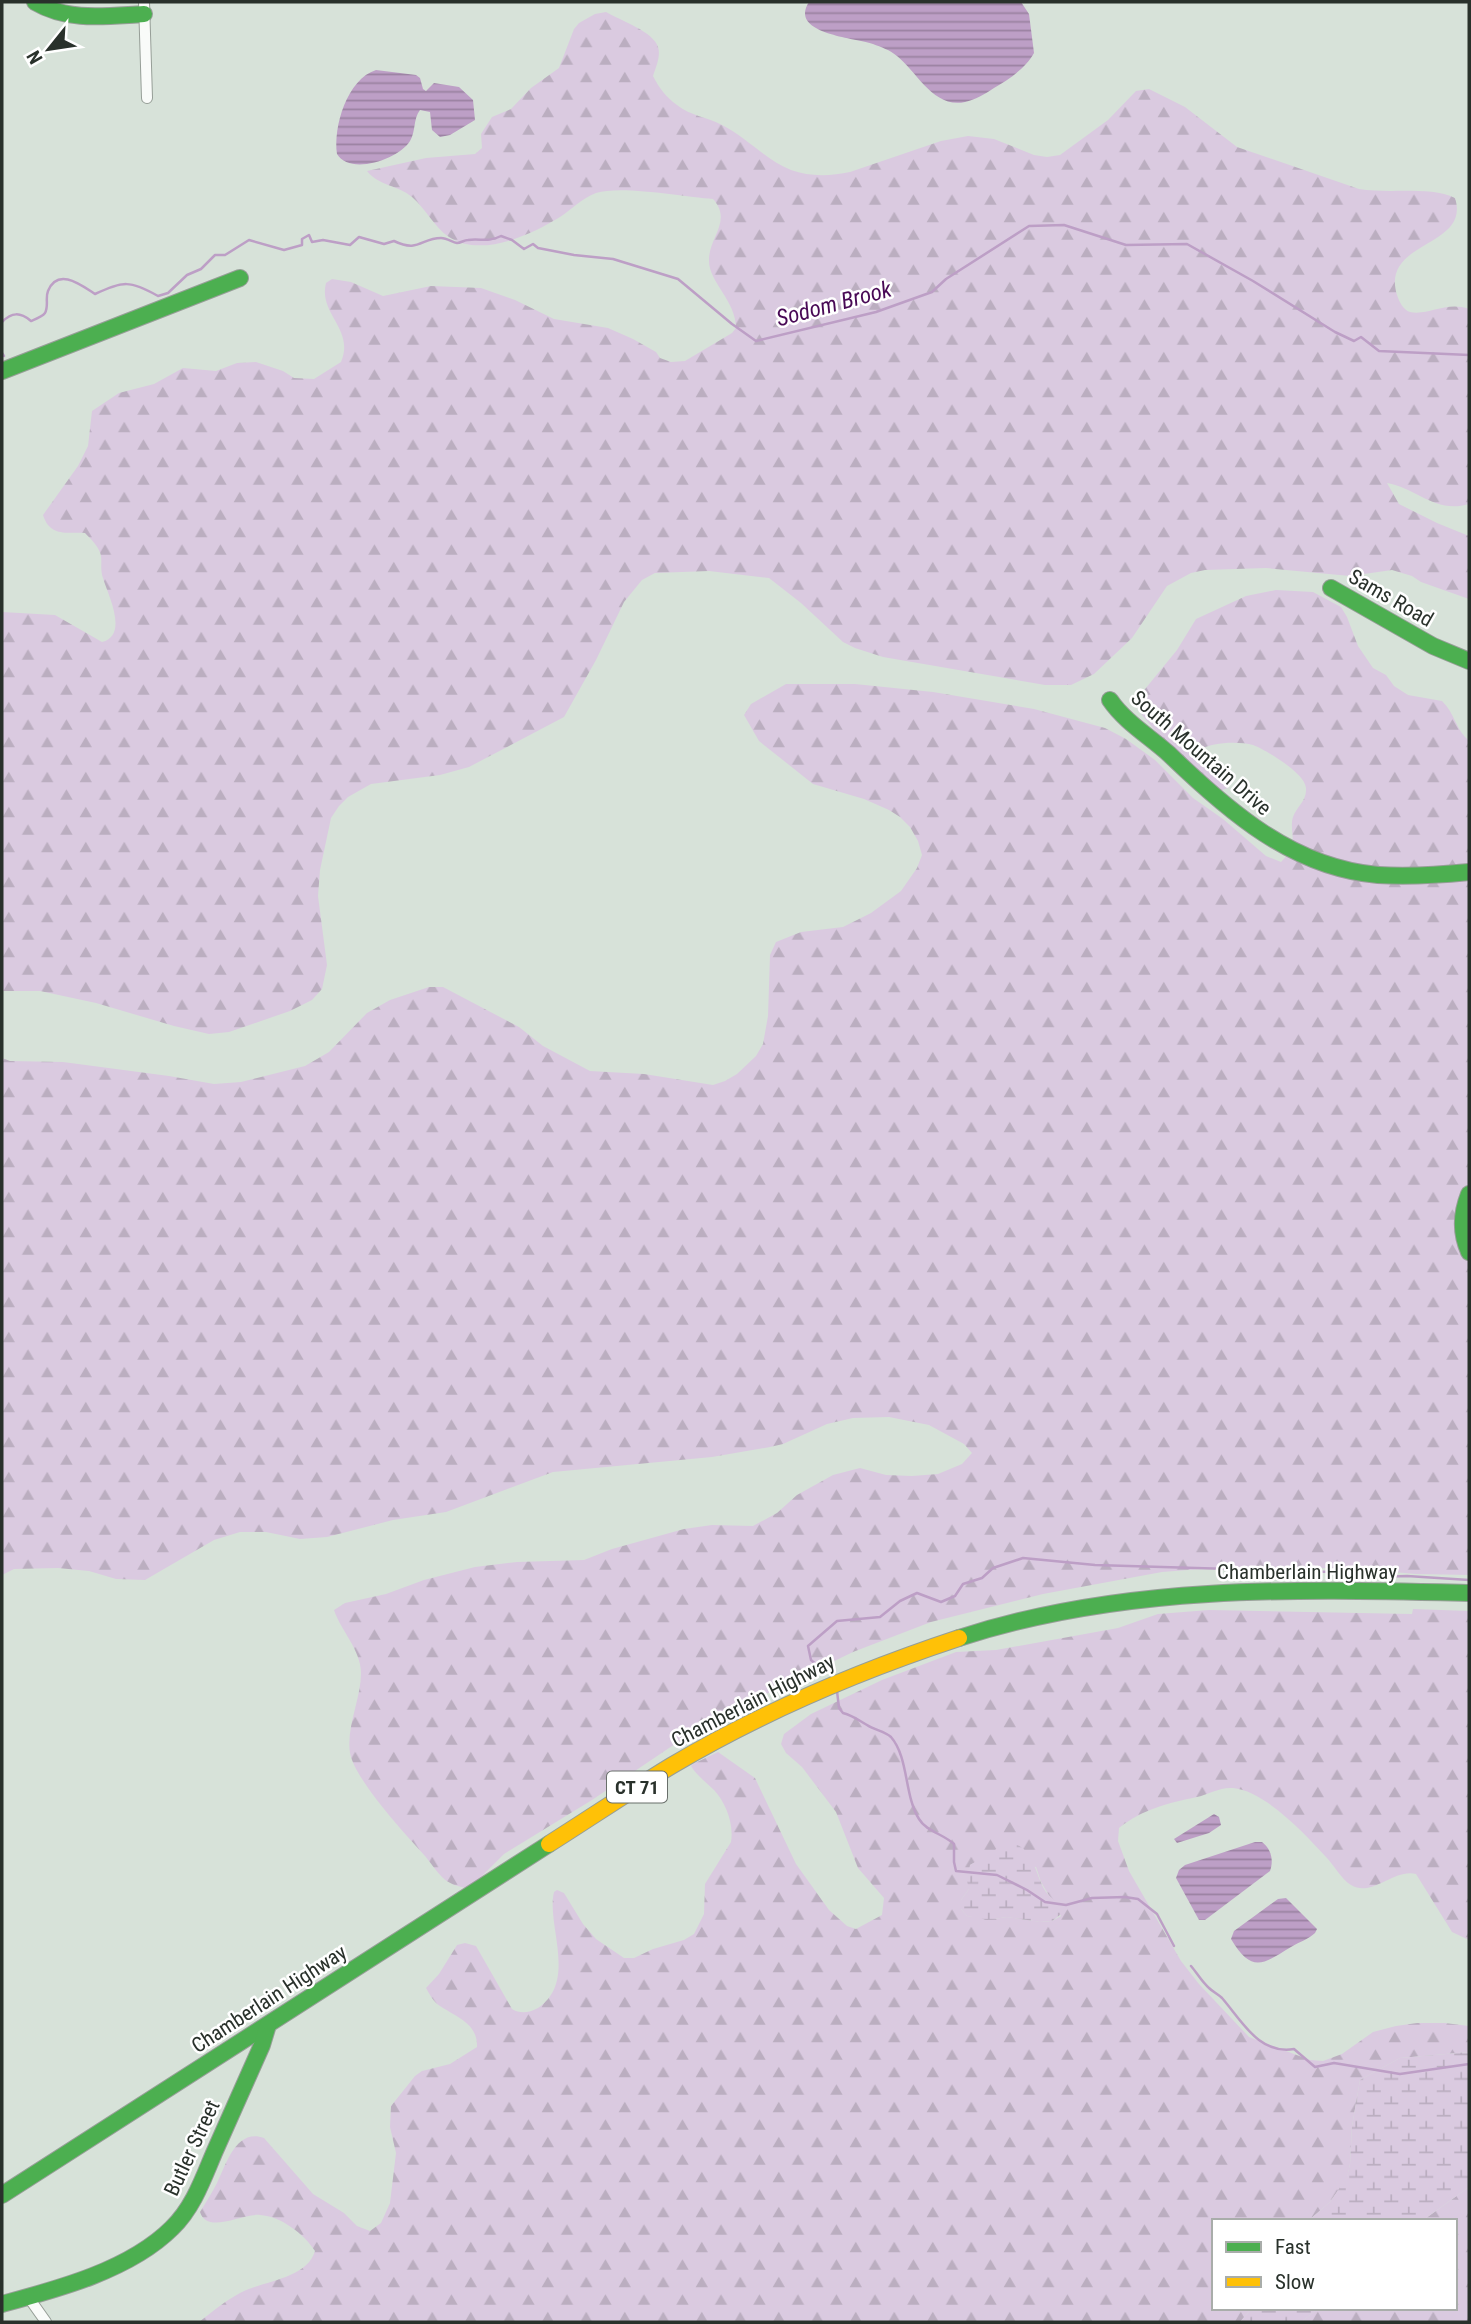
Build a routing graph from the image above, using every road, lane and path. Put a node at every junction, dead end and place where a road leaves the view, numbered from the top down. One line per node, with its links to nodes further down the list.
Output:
1 (35, 2): 2 (main road)
2 (144, 8): 3 (street)
3 (147, 98)
4 (240, 278): 5 (main road)
5 (2, 371)
6 (1331, 588): 7 (main road, Sams Road)
7 (1469, 661)
8 (1110, 700): 9 (main road, South Mountain Drive)
9 (1469, 872)
10 (1469, 1194): 11 (main road)
11 (1469, 1252)
12 (1469, 1593): 13 (main road, Chamberlain Highway / CT 71)
13 (268, 2025): 14 (main road, Chamberlain Highway / CT 71); 15 (main road, Butler Street)
14 (2, 2194)
15 (29, 2298): 16 (main road, Butler Street); 17 (street)
16 (2, 2304)
17 (46, 2322)

